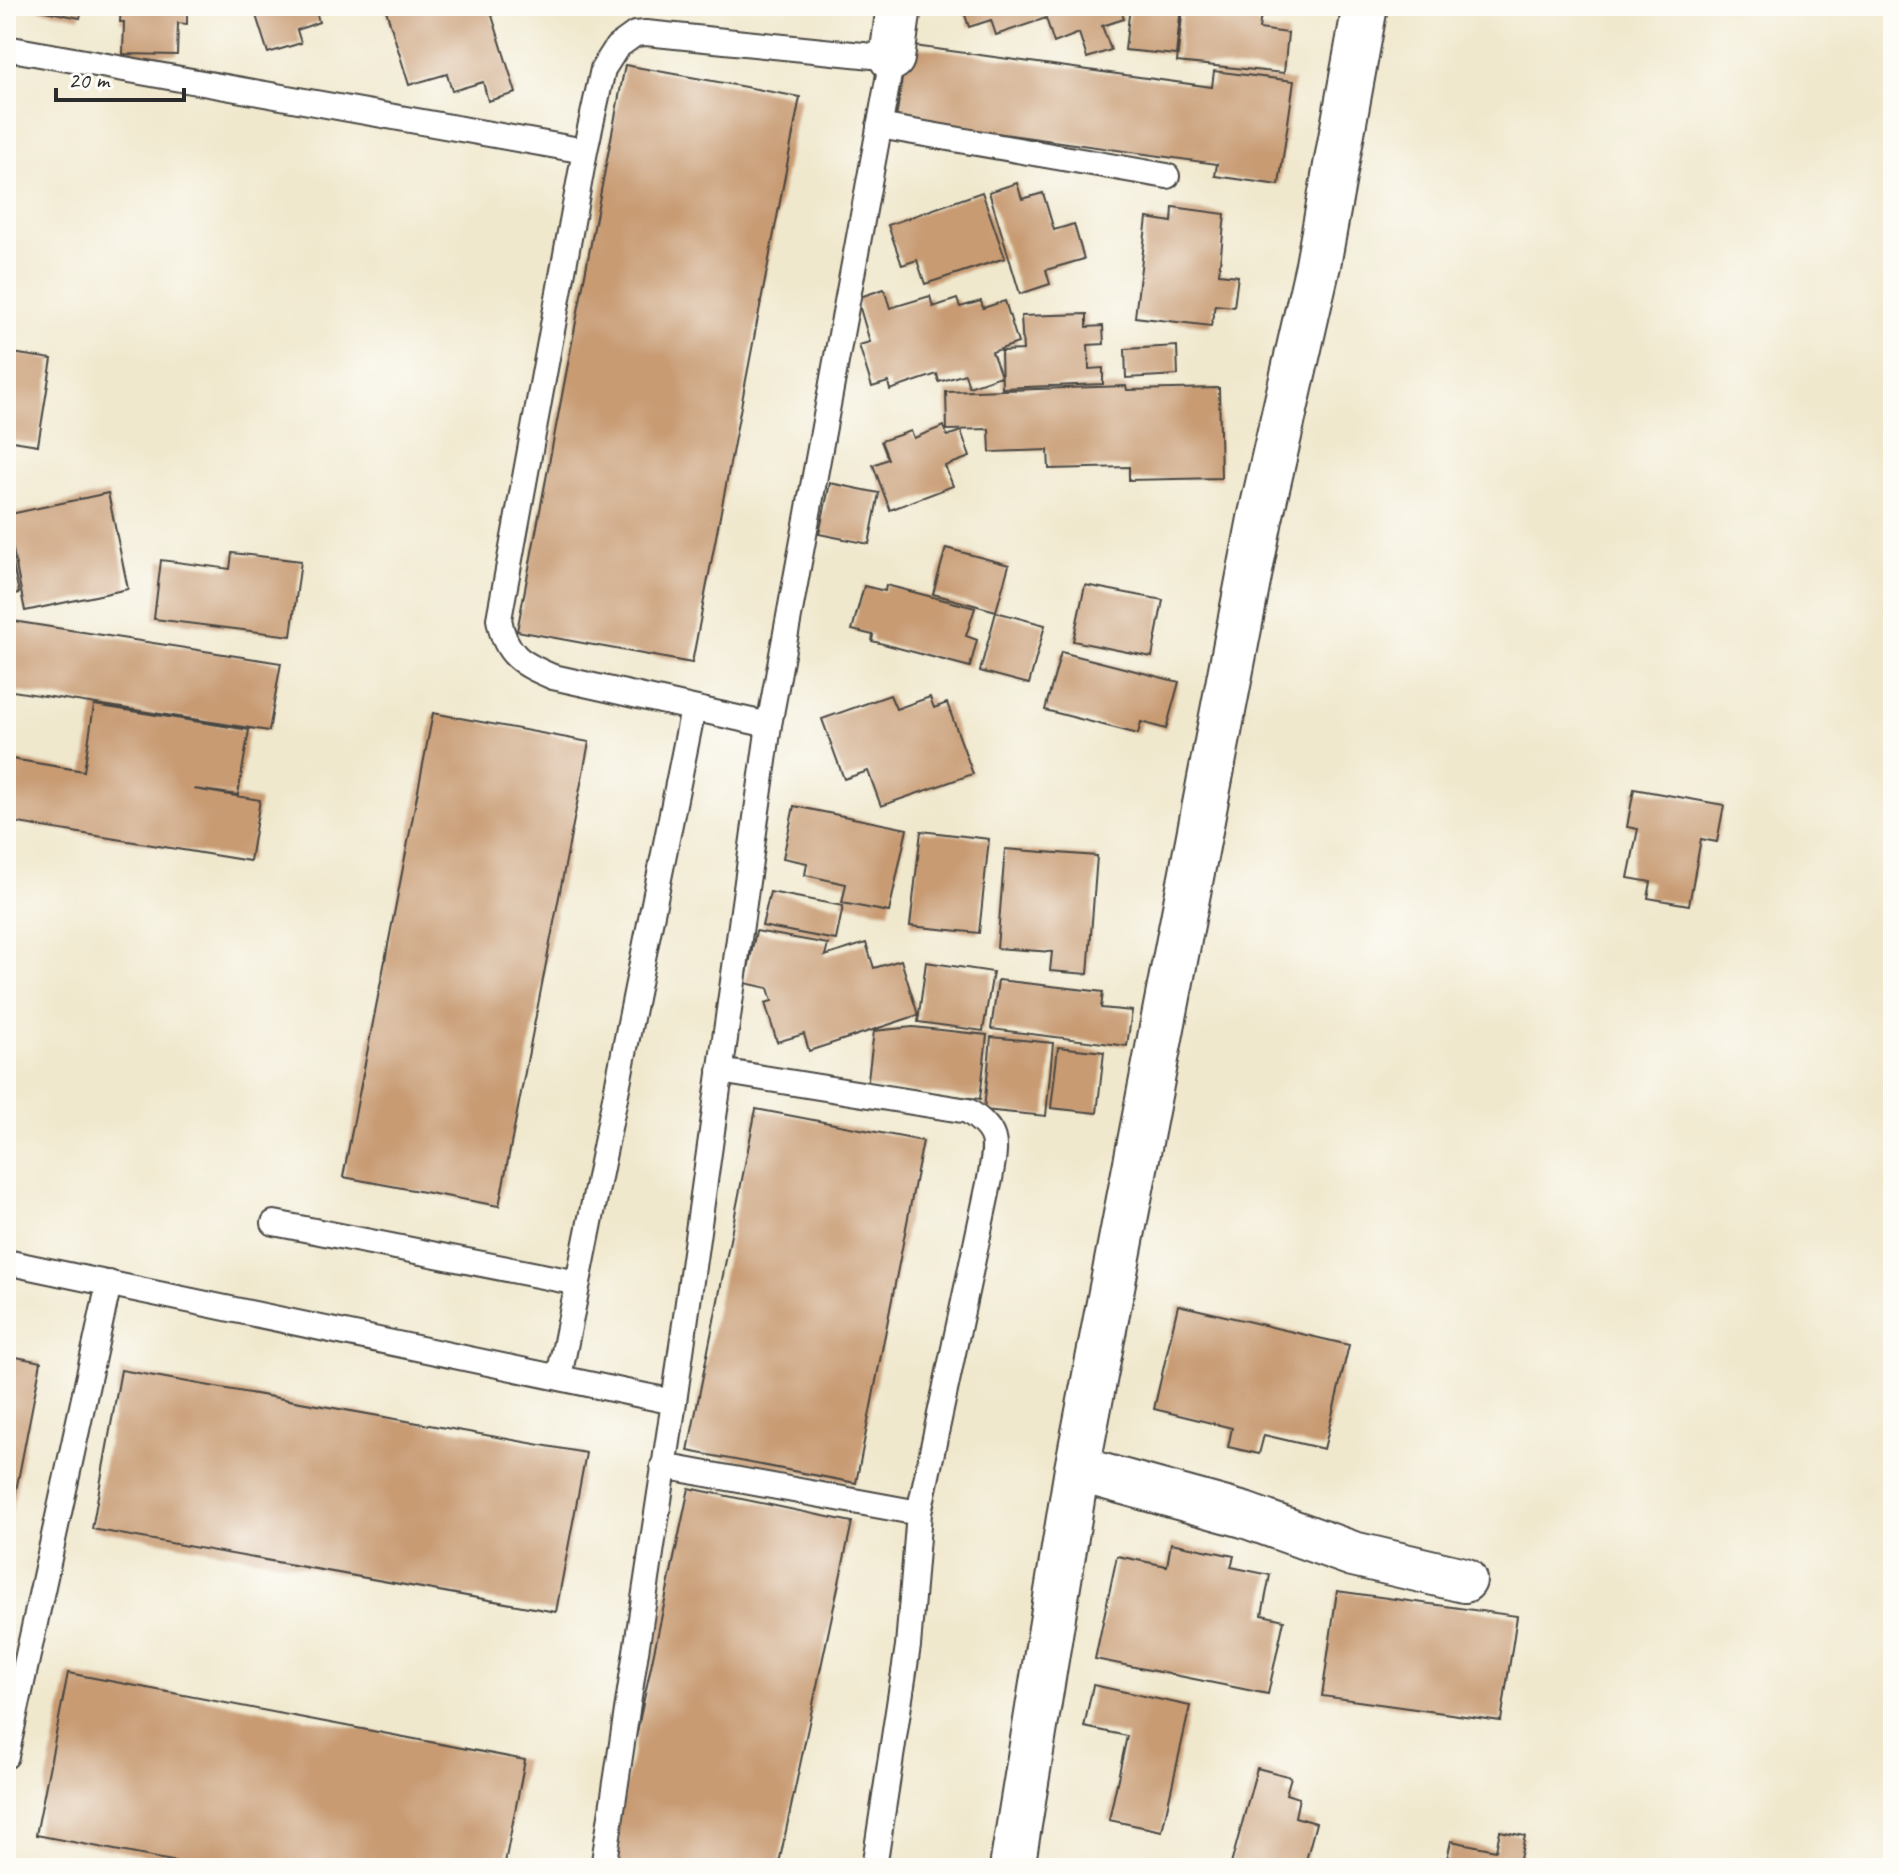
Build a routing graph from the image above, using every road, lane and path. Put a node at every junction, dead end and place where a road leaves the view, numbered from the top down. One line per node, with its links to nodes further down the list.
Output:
1 (899, 6): 4 (street)
2 (1365, 6): 18 (street)
3 (6, 48): 6 (lane)
4 (892, 58): 5 (lane); 6 (lane)
5 (879, 126): 7 (lane); 9 (lane)
6 (585, 151): 8 (lane)
7 (1167, 176)
8 (693, 709): 9 (lane); 14 (lane)
9 (769, 725): 10 (lane)
10 (720, 1071): 16 (lane); 19 (lane)
11 (274, 1223): 14 (lane)
12 (6, 1262): 13 (lane)
13 (109, 1283): 15 (lane); 21 (lane)
14 (578, 1283): 15 (lane)
15 (559, 1377): 16 (lane)
16 (674, 1402): 17 (lane)
17 (663, 1466): 19 (lane); 22 (lane)
18 (1077, 1469): 20 (street); 24 (street)
19 (919, 1513): 23 (lane)
20 (1464, 1580)
21 (6, 1756)
22 (603, 1868)
23 (874, 1868)
24 (1012, 1868)

